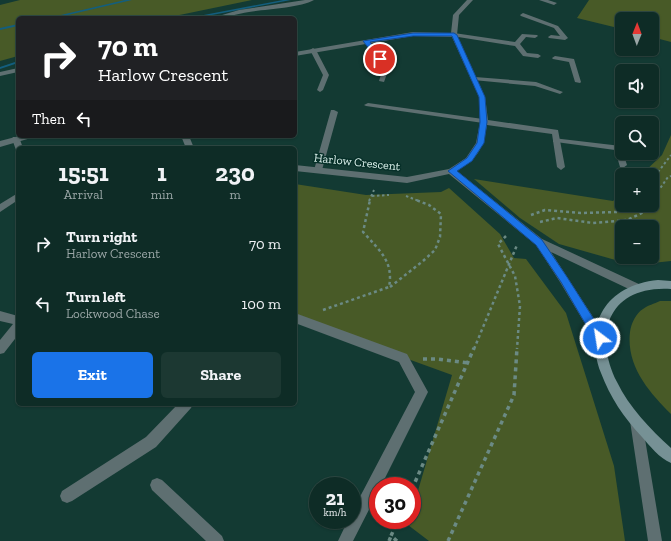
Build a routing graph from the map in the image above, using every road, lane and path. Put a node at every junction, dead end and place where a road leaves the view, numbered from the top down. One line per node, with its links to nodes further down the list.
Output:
1 (311, 0): 6 (street)
2 (542, 0): 4 (street)
3 (467, 1): 7 (street)
4 (554, 3)
5 (523, 15): 9 (street)
6 (221, 16)
7 (454, 35): 10 (street); 11 (street); 18 (street, Harlow Crescent)
8 (535, 36): 11 (street)
9 (550, 37)
10 (366, 41): 12 (street); 19 (street)
11 (517, 44): 14 (street)
12 (313, 50): 13 (street); 21 (street)
13 (297, 54)
14 (538, 56)
15 (555, 58): 20 (street)
16 (16, 70): 17 (street)
17 (0, 74)
18 (475, 79): 22 (street); 25 (street, Harlow Crescent)
19 (382, 81)
20 (578, 82)
21 (320, 90)
22 (560, 92)
23 (368, 105): 25 (street)
24 (334, 112): 35 (street)
25 (484, 122): 28 (street); 36 (street, Harlow Crescent)
26 (20, 138): 27 (street)
27 (16, 139): 29 (street); 30 (street)
28 (556, 140): 32 (street); 33 (street)
29 (0, 144)
30 (18, 146)
31 (671, 155): 37 (path)
32 (623, 165)
33 (561, 167)
34 (297, 168): 35 (street, Harlow Crescent)
35 (318, 170): 39 (street, Harlow Crescent)
36 (451, 171): 39 (street, Harlow Crescent); 48 (street)
37 (659, 171)
38 (671, 176): 40 (path)
39 (379, 177): 42 (path)
40 (659, 190)
41 (392, 195): 42 (path)
42 (372, 196): 53 (path)
43 (400, 196): 53 (path)
44 (16, 197): 45 (street)
45 (0, 209)
46 (617, 212): 48 (path)
47 (644, 212): 49 (path)
48 (517, 226): 49 (street); 51 (path)
49 (526, 233): 50 (street); 51 (path)
50 (539, 242): 54 (street); 60 (street)
51 (508, 264): 63 (path); 76 (path)
52 (671, 285): 54 (street)
53 (389, 287): 58 (path)
54 (637, 288): 60 (street)
55 (0, 316): 57 (street)
56 (297, 319): 58 (street)
57 (16, 321)
58 (314, 324): 62 (street)
59 (16, 329): 61 (street)
60 (600, 338): 65 (street)
61 (0, 349)
62 (403, 358): 63 (path); 73 (street)
63 (468, 363): 67 (path)
64 (185, 406): 69 (street)
65 (636, 421): 66 (street); 77 (street)
66 (671, 456)
67 (417, 477)
68 (157, 484): 72 (street)
69 (67, 496)
70 (395, 529): 71 (path)
71 (392, 536): 74 (path); 75 (path)
72 (217, 541)
73 (345, 541)
74 (389, 541)
75 (397, 541)
76 (448, 541)
77 (655, 541)

